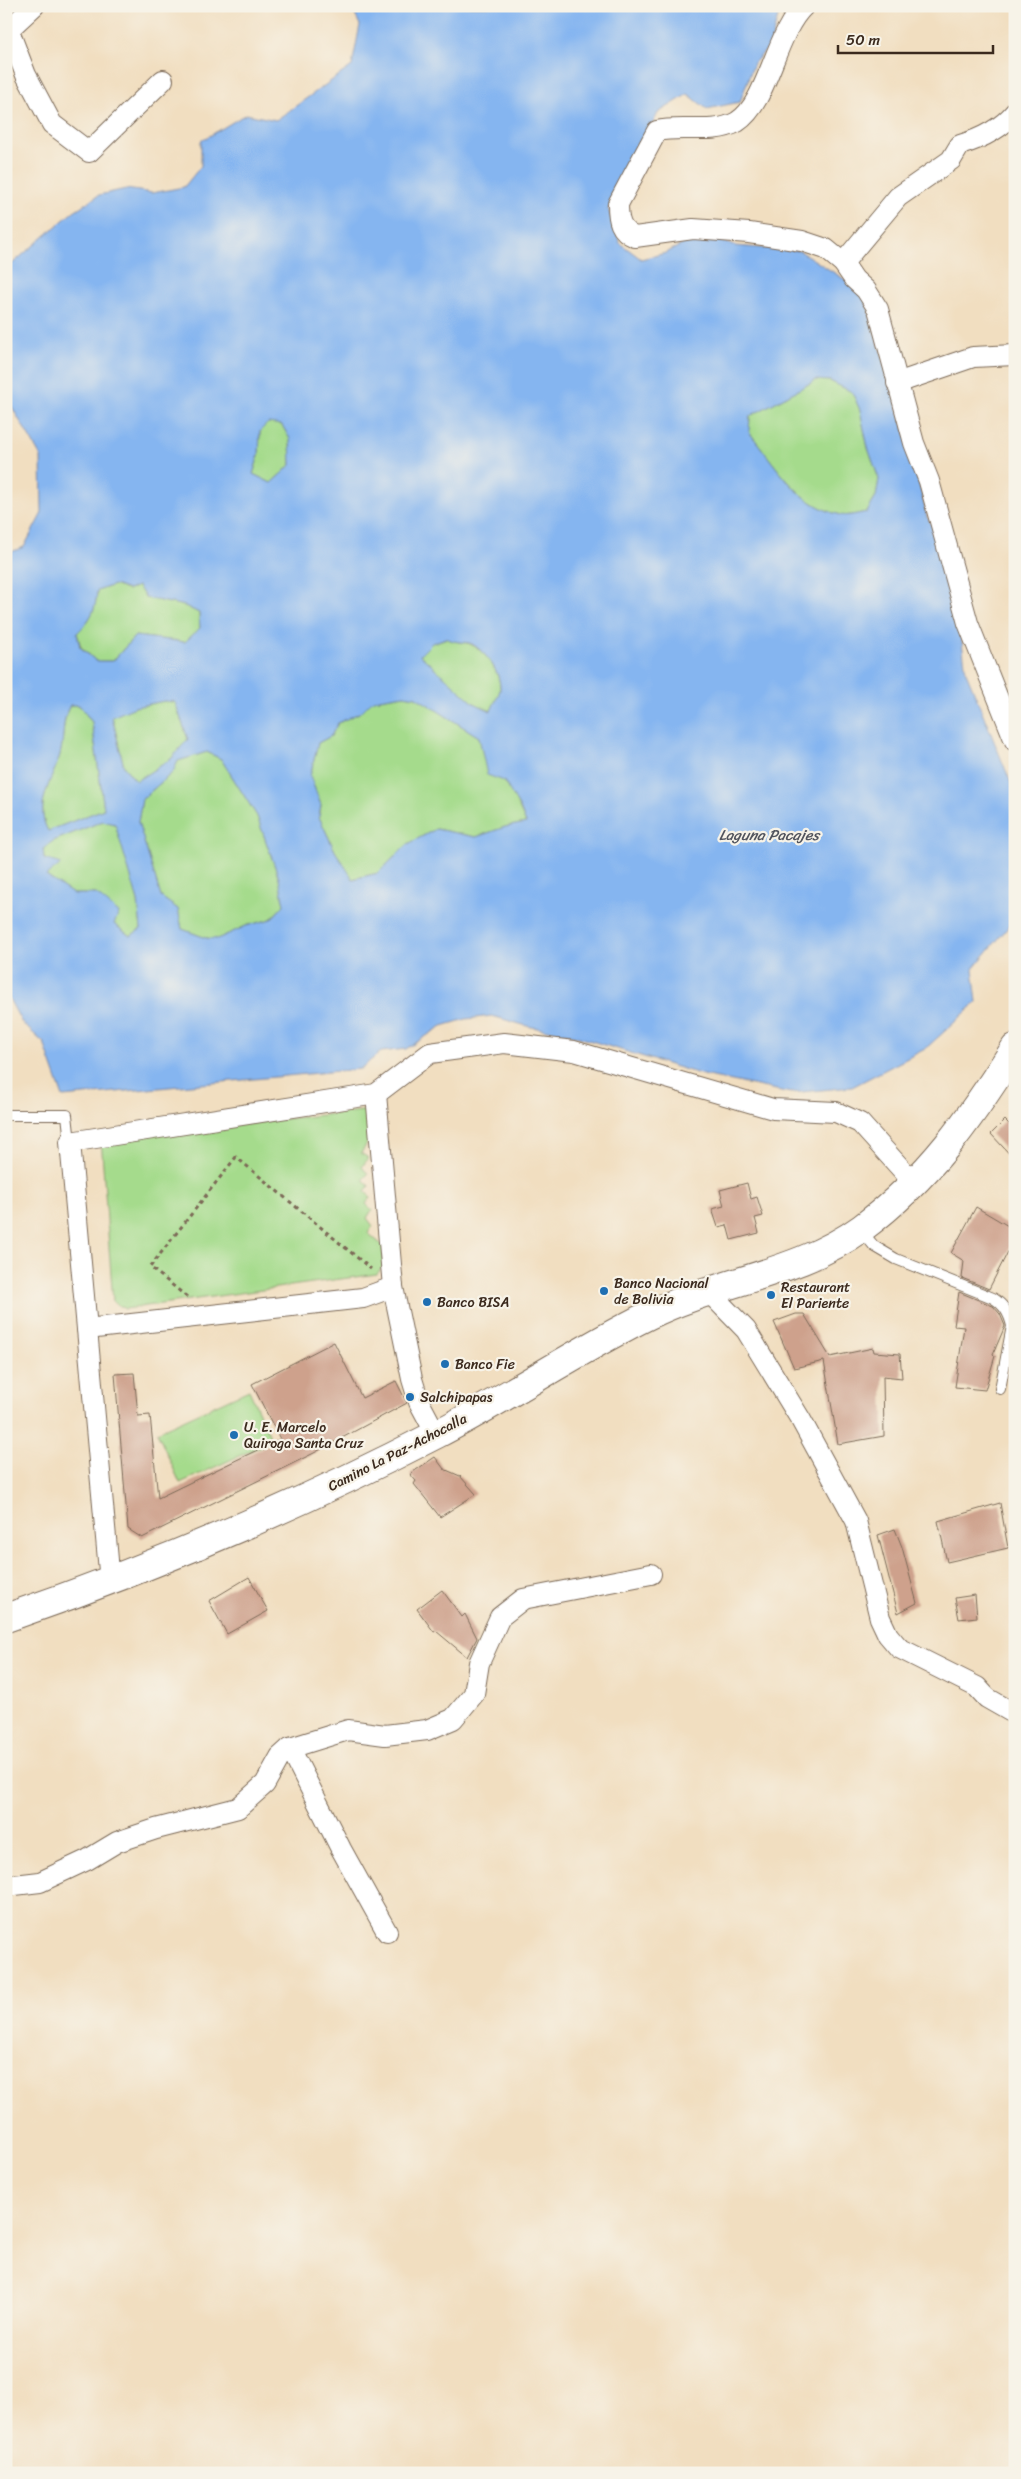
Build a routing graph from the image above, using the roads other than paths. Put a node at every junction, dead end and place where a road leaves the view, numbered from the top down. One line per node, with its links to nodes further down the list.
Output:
1 (34, 6): 3 (street)
2 (804, 6): 6 (street)
3 (8, 31): 4 (street)
4 (163, 80)
5 (1015, 112): 6 (street)
6 (843, 263): 8 (street)
7 (1015, 355): 8 (street)
8 (897, 383): 9 (street)
9 (1015, 742)
10 (1015, 1048): 14 (main road, Camino La Paz-Achocalla)
11 (376, 1094): 13 (street); 14 (street); 16 (street)
12 (6, 1114): 13 (lane)
13 (70, 1142): 18 (street)
14 (915, 1184): 15 (main road, Camino La Paz-Achocalla)
15 (860, 1229): 17 (main road, Camino La Paz-Achocalla); 19 (lane)
16 (393, 1287): 18 (street); 20 (street)
17 (708, 1292): 20 (main road, Camino La Paz-Achocalla); 24 (street)
18 (87, 1328): 22 (street)
19 (1000, 1389)
20 (436, 1434): 22 (main road, Camino La Paz-Achocalla)
21 (651, 1574): 25 (street)
22 (110, 1582): 23 (main road, Camino La Paz-Achocalla)
23 (6, 1618)
24 (1015, 1714)
25 (290, 1748): 26 (street); 27 (street)
26 (6, 1886)
27 (387, 1932)

